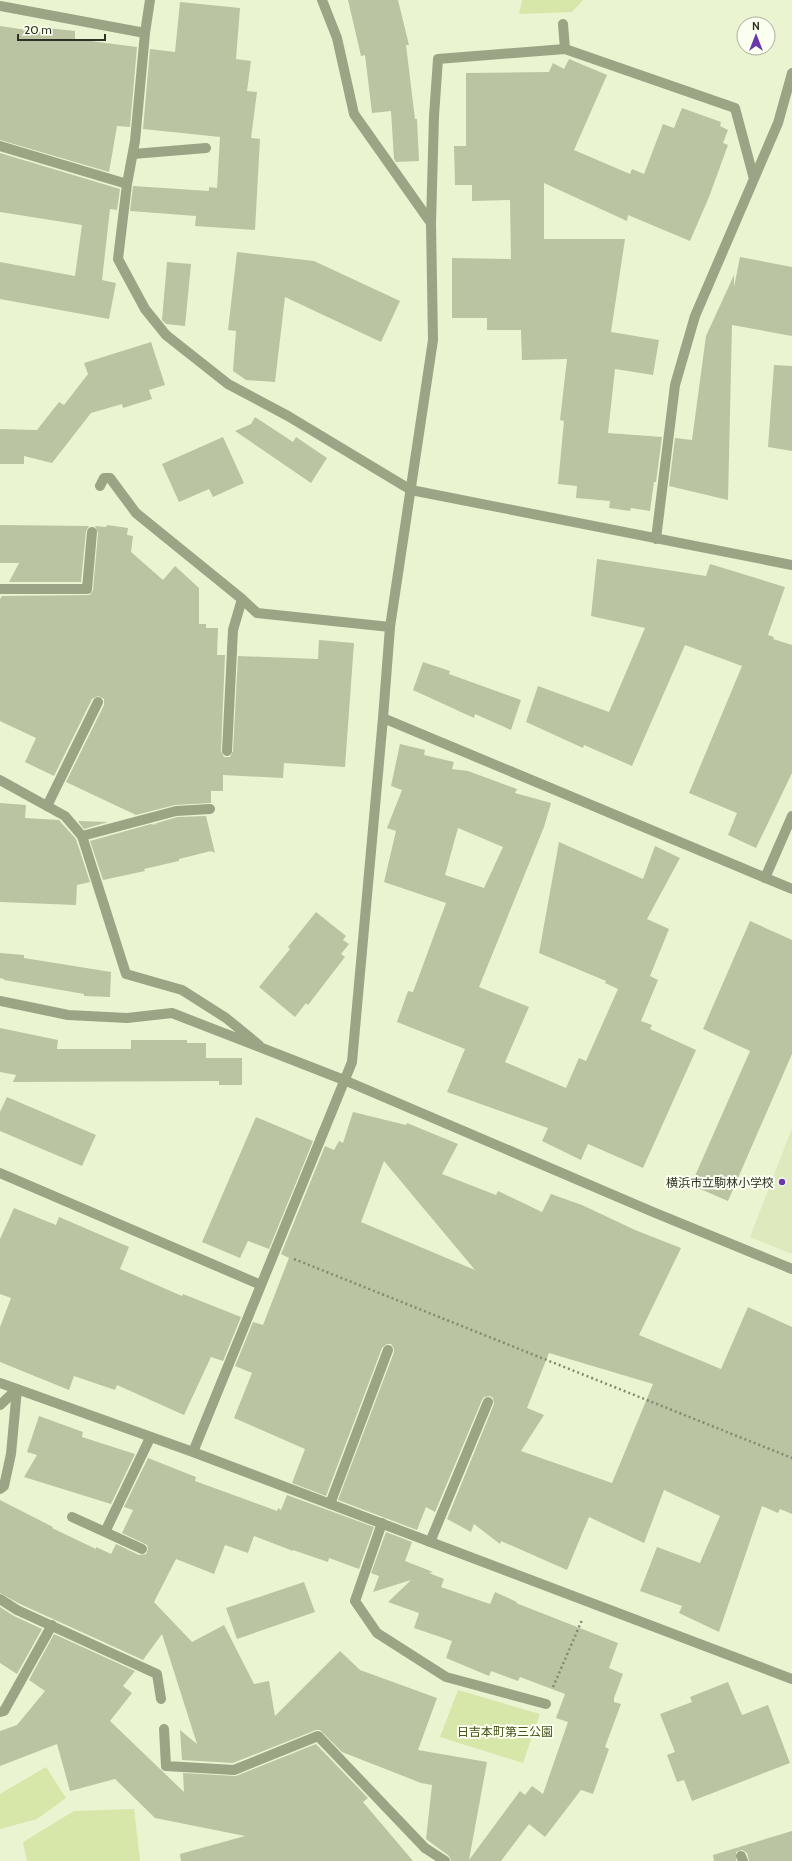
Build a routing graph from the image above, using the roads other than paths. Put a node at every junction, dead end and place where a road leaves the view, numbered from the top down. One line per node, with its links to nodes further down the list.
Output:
1 (150, 0): 5 (street)
2 (322, 0): 13 (street)
3 (0, 6): 5 (street)
4 (563, 24): 6 (street)
5 (145, 33): 10 (street)
6 (565, 50): 11 (street); 13 (street)
7 (792, 74): 11 (street)
8 (0, 146): 12 (street)
9 (206, 148): 10 (street)
10 (132, 154): 12 (street)
11 (754, 179): 17 (street)
12 (127, 184): 15 (street)
13 (431, 223): 15 (street)
14 (100, 486): 20 (street)
15 (411, 490): 17 (street); 21 (street)
16 (92, 532): 19 (street)
17 (656, 538): 18 (street)
18 (792, 565)
19 (0, 589)
20 (242, 599): 21 (street); 24 (street)
21 (390, 627): 23 (street)
22 (98, 702): 26 (street)
23 (383, 718): 30 (street); 34 (street)
24 (227, 751)
25 (0, 780): 26 (street)
26 (47, 806): 29 (street)
27 (210, 809): 29 (street)
28 (792, 816): 30 (street)
29 (82, 836): 33 (street)
30 (765, 878): 31 (street)
31 (792, 889)
32 (0, 1001): 33 (street)
33 (266, 1051): 34 (street)
34 (344, 1080): 36 (street); 37 (street)
35 (0, 1173): 37 (street)
36 (792, 1269)
37 (261, 1285): 44 (street)
38 (388, 1350): 46 (street)
39 (0, 1383): 40 (street)
40 (17, 1389): 42 (street); 43 (street); 45 (street)
41 (488, 1402): 50 (street)
42 (0, 1404)
43 (150, 1438): 44 (street); 49 (street)
44 (193, 1452): 46 (street)
45 (0, 1489)
46 (330, 1504): 48 (street)
47 (72, 1517): 49 (street)
48 (382, 1523): 50 (street); 56 (street)
49 (105, 1532): 51 (street)
50 (430, 1542): 54 (street)
51 (142, 1549)
52 (0, 1599): 53 (street)
53 (52, 1625): 55 (street); 57 (street)
54 (792, 1678)
55 (161, 1699)
56 (546, 1704)
57 (0, 1712)
58 (164, 1729): 59 (street)
59 (445, 1861)

